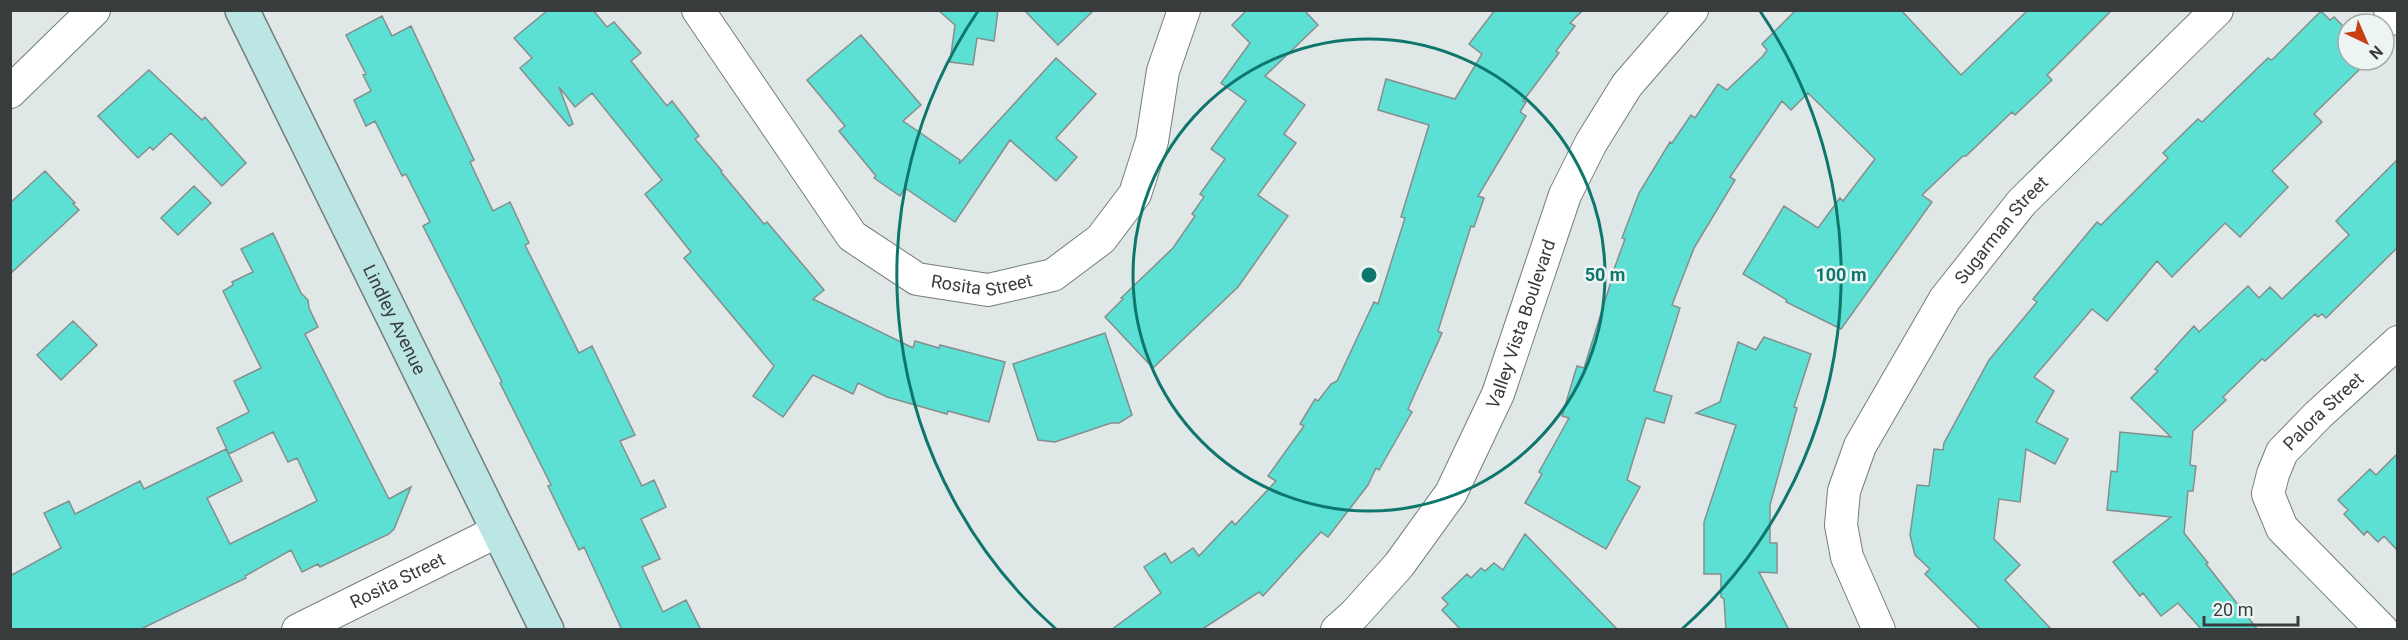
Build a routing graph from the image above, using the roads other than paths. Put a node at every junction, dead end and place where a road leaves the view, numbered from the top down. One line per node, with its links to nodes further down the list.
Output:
1 (94, 10): 9 (street)
2 (242, 10): 11 (street, Lindley Avenue)
3 (698, 10): 4 (street, Rosita Street)
4 (1184, 10)
5 (1692, 10): 12 (street, Valley Vista Boulevard)
6 (2217, 10): 15 (street, Sugarman Street)
7 (2390, 10): 8 (street)
8 (2397, 19)
9 (10, 92)
10 (2397, 342): 16 (street, Palora Street)
11 (498, 531): 13 (street, Rosita Street); 14 (street, Lindley Avenue)
12 (1353, 625)
13 (298, 630)
14 (547, 630)
15 (1880, 630)
16 (2382, 630)

